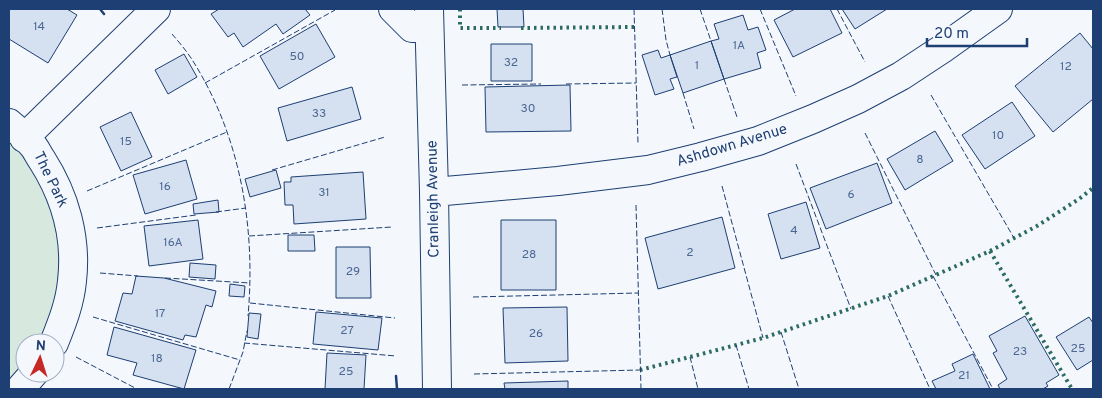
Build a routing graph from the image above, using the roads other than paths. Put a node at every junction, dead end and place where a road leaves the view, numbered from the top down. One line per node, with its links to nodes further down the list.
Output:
1 (156, 9): 5 (street, The Park)
2 (393, 9): 4 (street)
3 (998, 9): 6 (street, Ashdown Avenue)
4 (429, 18): 6 (street, Cranleigh Avenue)
5 (17, 130): 7 (street, The Park)
6 (434, 192): 8 (street, Cranleigh Avenue)
7 (58, 333)
8 (438, 389)

